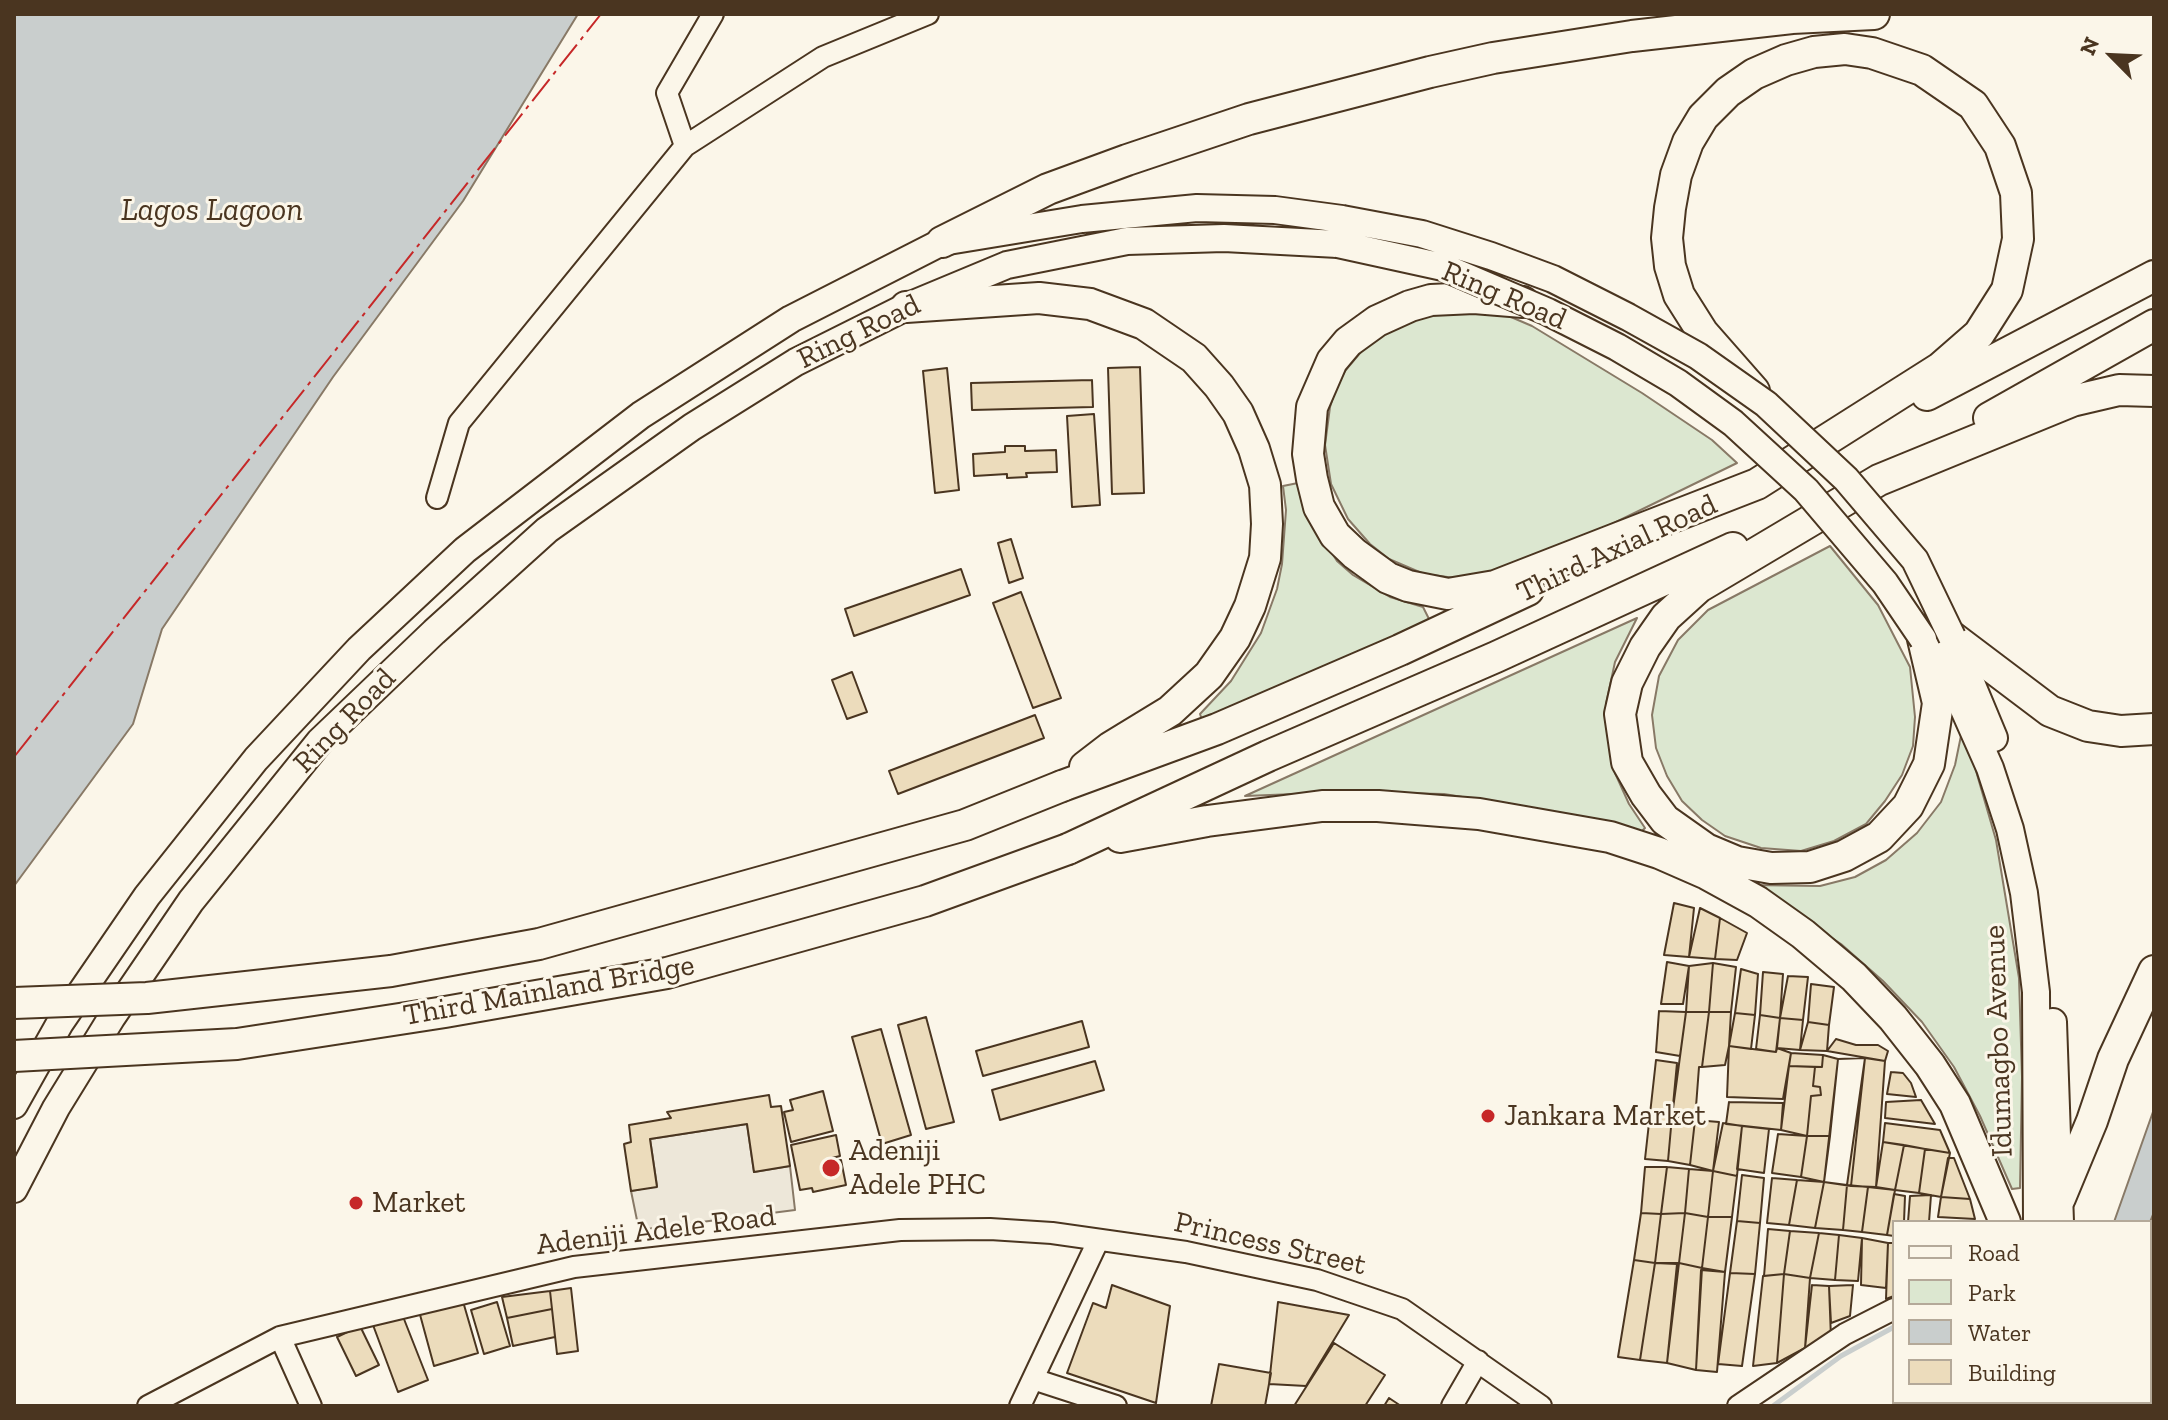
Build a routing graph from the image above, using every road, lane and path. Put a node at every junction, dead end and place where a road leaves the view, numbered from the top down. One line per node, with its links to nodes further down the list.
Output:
1 (713, 14): 4 (street)
2 (928, 14): 4 (street)
3 (1874, 14): 6 (highway)
4 (685, 146): 15 (street)
5 (1340, 231): 6 (main road, Ring Road); 8 (main road, Ring Road, bridge); 9 (main road, Ring Road); 12 (main road, Ring Road, bridge)
6 (942, 242): 23 (main road, Ring Road)
7 (2150, 278): 14 (highway, Third Axial Road)
8 (1524, 302): 14 (highway); 16 (main road, Ring Road, bridge)
9 (906, 307): 18 (highway); 24 (main road, Ring Road)
10 (2154, 325): 13 (highway)
11 (2154, 391): 13 (highway)
12 (1766, 404): 14 (highway, bridge); 16 (main road, Ring Road, bridge)
13 (1879, 480): 16 (highway); 19 (highway, Third Axial Road)
14 (1757, 484): 18 (highway, Third Axial Road)
15 (437, 498)
16 (1937, 638): 17 (highway); 25 (main road, Idumagbo Avenue); 27 (main road, Idumagbo Avenue)
17 (2154, 729)
18 (1062, 786): 21 (highway, Third Mainland Bridge, bridge)
19 (1071, 848): 22 (highway, Third Mainland Bridge, bridge); 26 (highway)
20 (2154, 971): 25 (highway)
21 (14, 1003)
22 (14, 1056)
23 (17, 1099)
24 (14, 1189)
25 (2060, 1210)
26 (2004, 1220)
27 (2037, 1220)
28 (1098, 1241): 30 (street, Adeniji Adele Road); 31 (street, Princess Street); 32 (street)
29 (1892, 1310): 39 (street)
30 (280, 1337): 33 (street, Adeniji Adele Road); 34 (street)
31 (1478, 1361): 37 (street); 38 (street, Princess Street)
32 (1033, 1379): 35 (street); 36 (street)
33 (148, 1406)
34 (311, 1406)
35 (1020, 1406)
36 (1116, 1406)
37 (1452, 1406)
38 (1541, 1406)
39 (1738, 1406)

